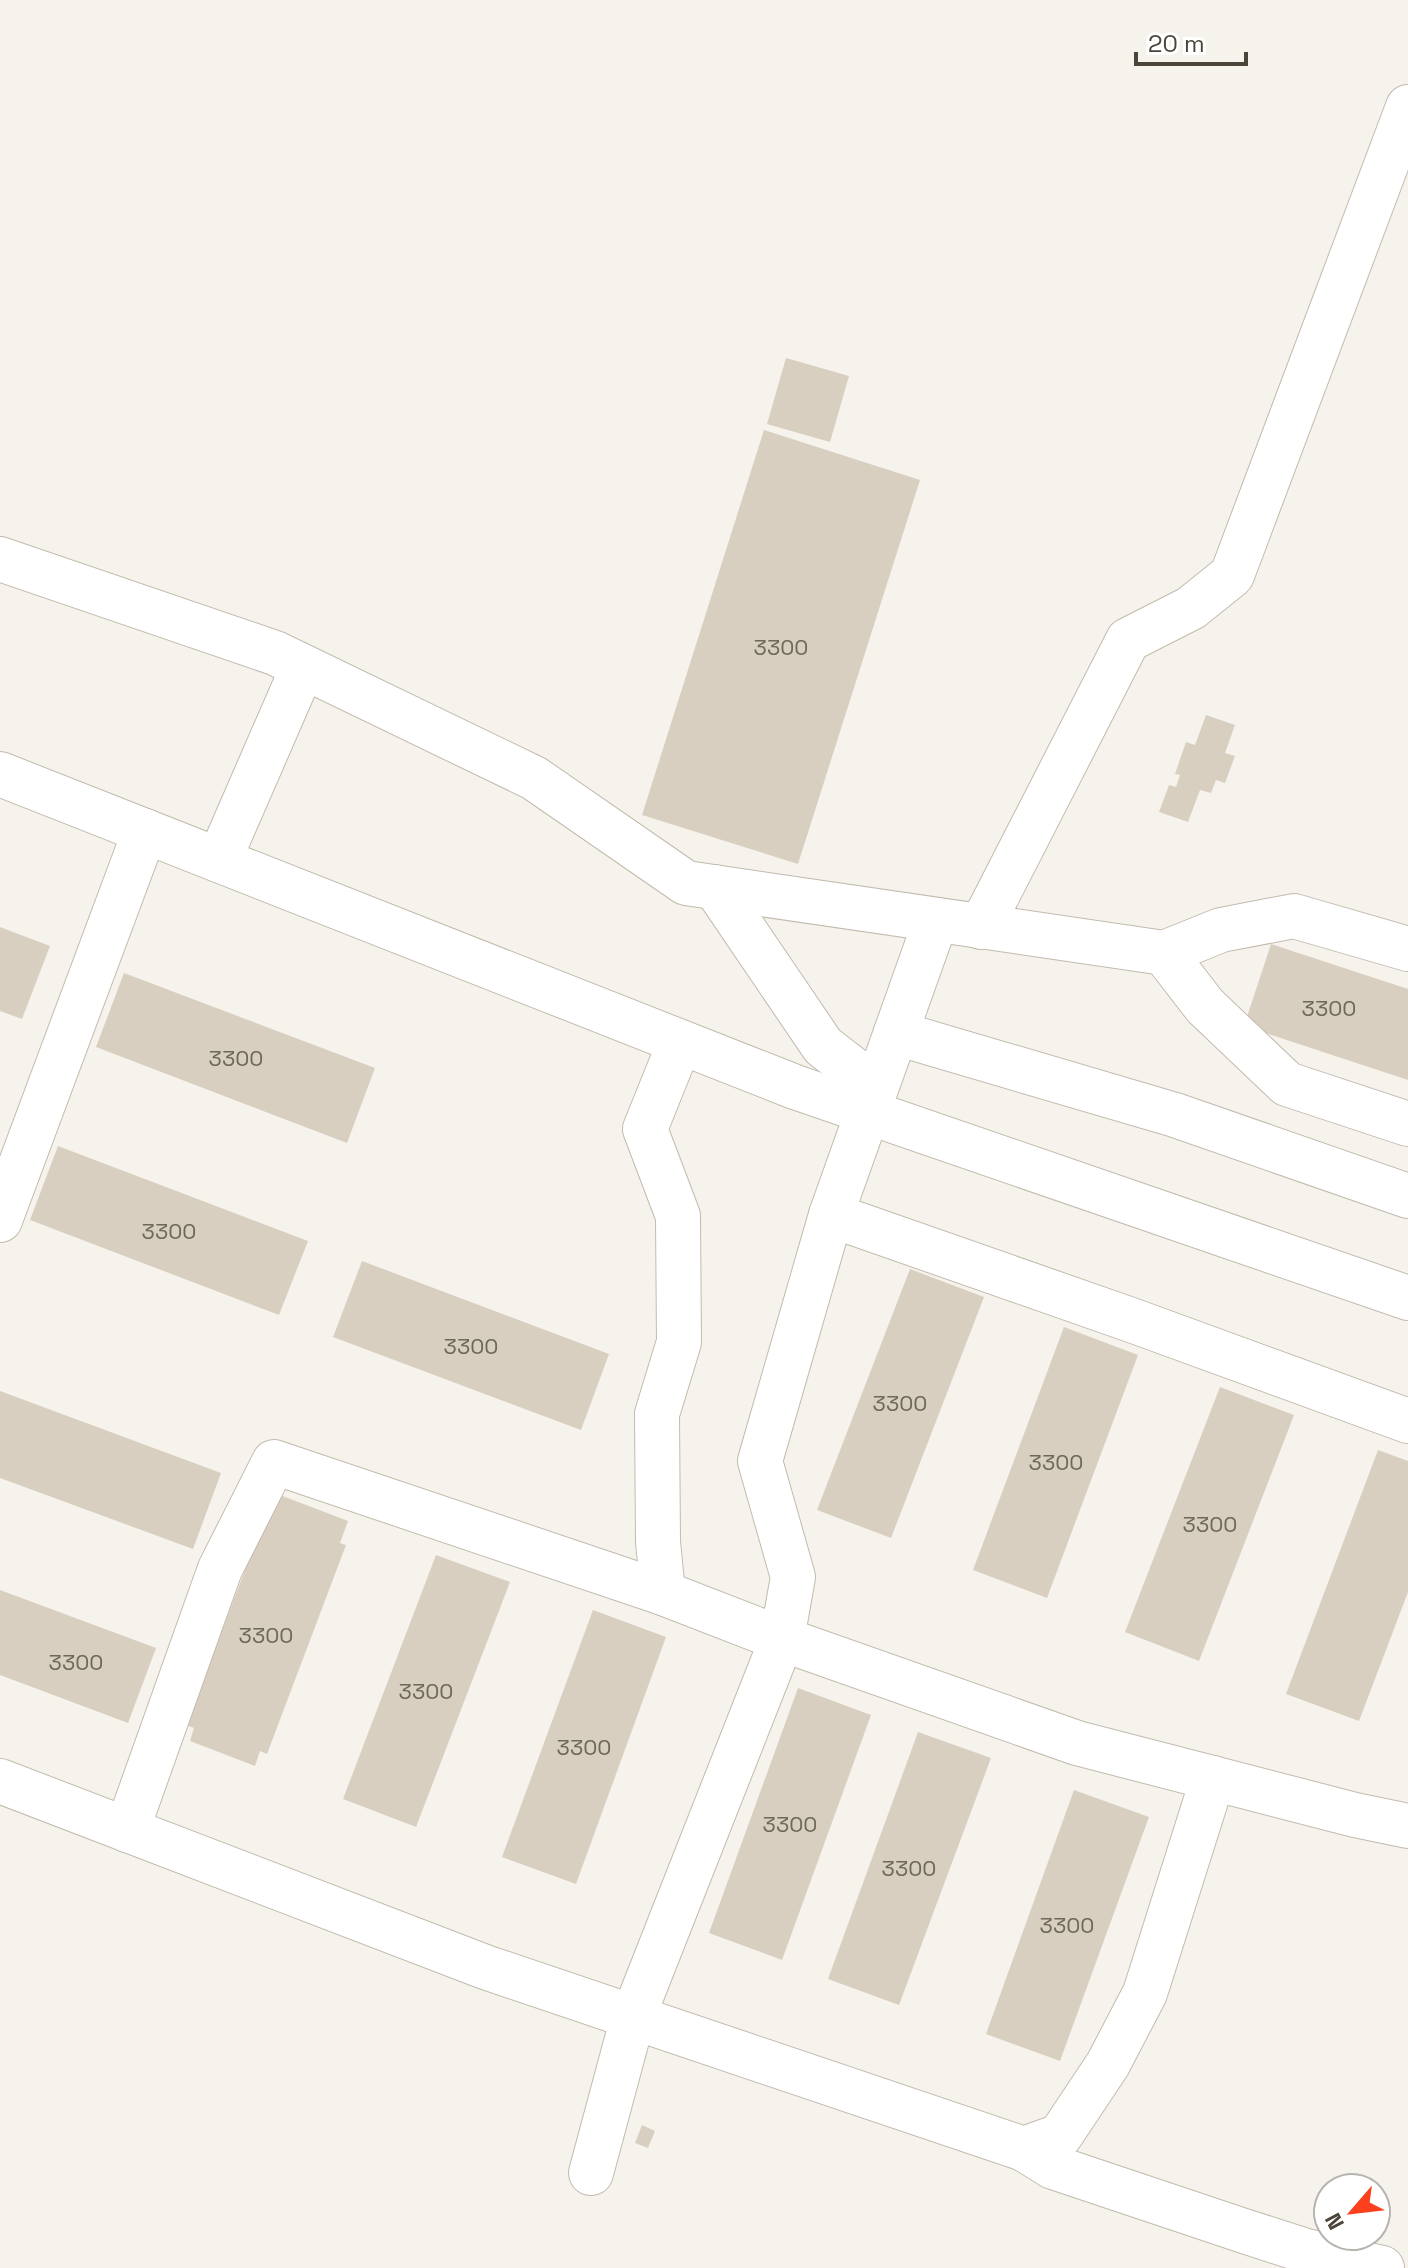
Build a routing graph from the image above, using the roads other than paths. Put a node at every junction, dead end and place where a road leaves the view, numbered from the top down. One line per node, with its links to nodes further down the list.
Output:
1 (1408, 107): 9 (lane)
2 (0, 559): 3 (lane)
3 (303, 667): 6 (lane); 7 (lane)
4 (0, 774): 5 (lane)
5 (145, 831): 6 (lane); 18 (lane)
6 (219, 860): 13 (lane)
7 (715, 887): 8 (lane); 14 (lane)
8 (936, 920): 9 (lane); 12 (lane)
9 (981, 927): 11 (lane)
10 (1408, 949): 11 (lane)
11 (1164, 953): 15 (lane)
12 (896, 1033): 14 (lane); 16 (lane)
13 (680, 1042): 14 (lane); 21 (lane)
14 (872, 1099): 17 (lane); 19 (lane)
15 (1408, 1124)
16 (1408, 1196)
17 (831, 1215): 20 (lane); 22 (lane)
18 (0, 1220)
19 (1408, 1298)
20 (1408, 1421)
21 (663, 1593): 22 (lane); 26 (lane)
22 (782, 1639): 23 (lane); 27 (lane)
23 (1213, 1778): 25 (lane); 28 (lane)
24 (0, 1781): 26 (lane)
25 (1408, 1826)
26 (127, 1830): 27 (lane)
27 (633, 2017): 28 (lane); 29 (lane)
28 (1024, 2149): 30 (lane)
29 (591, 2173)
30 (1382, 2268)

